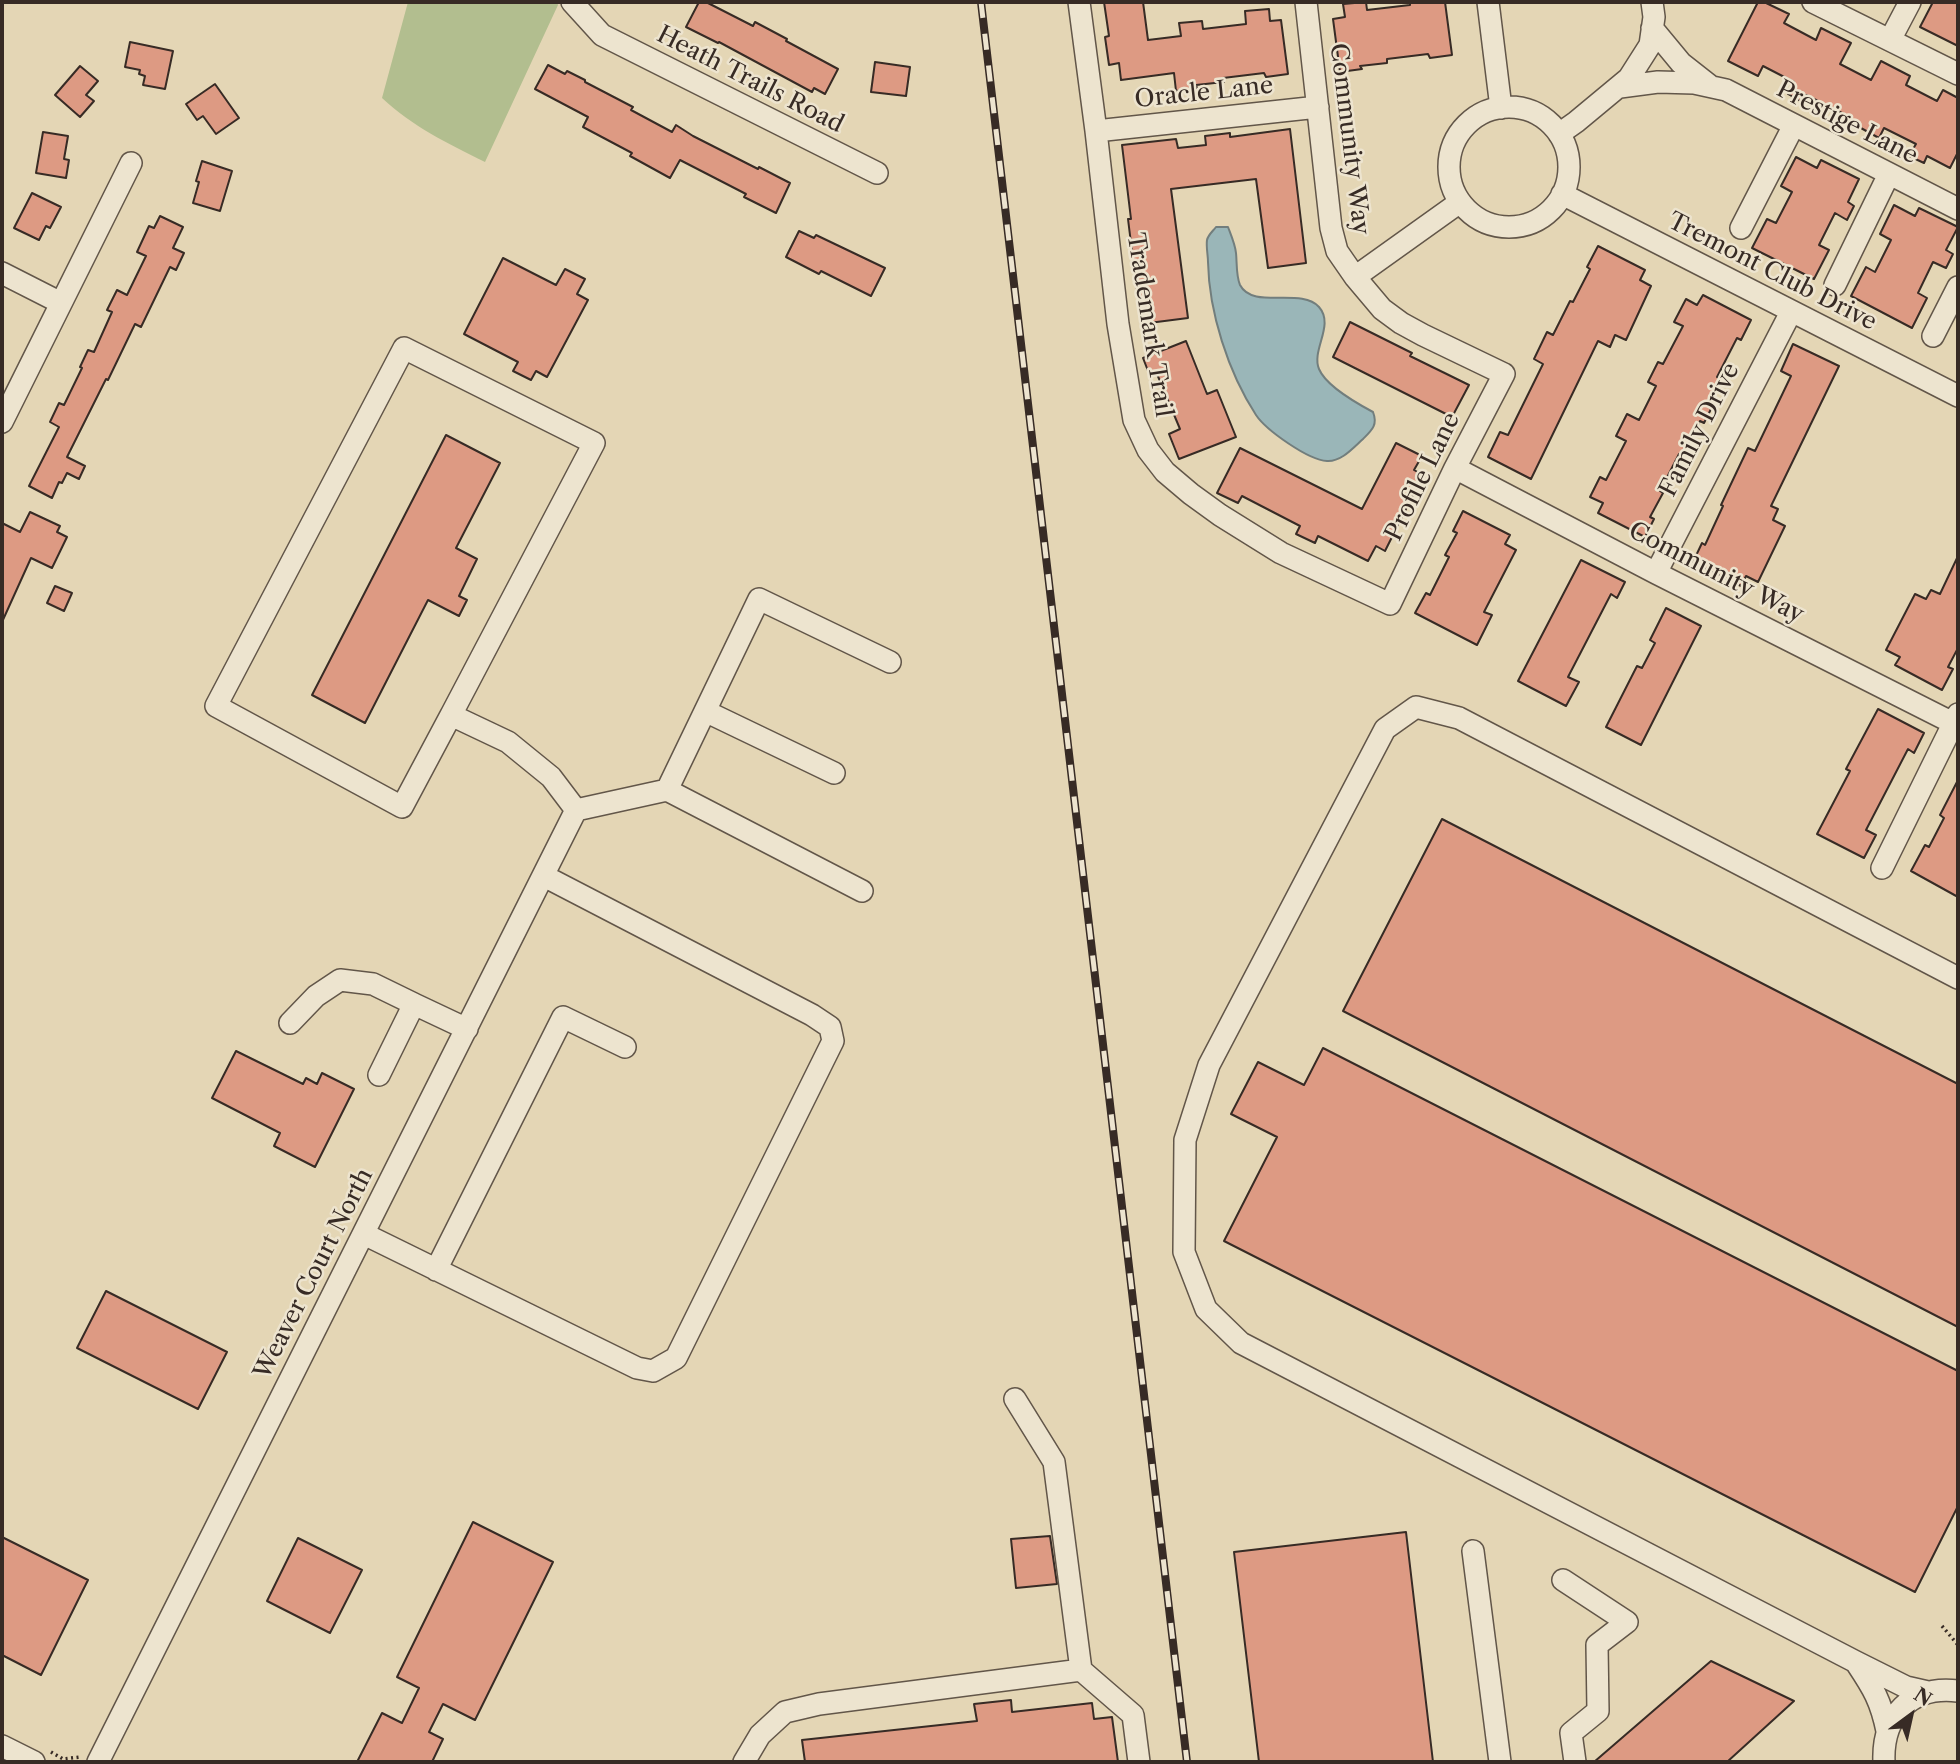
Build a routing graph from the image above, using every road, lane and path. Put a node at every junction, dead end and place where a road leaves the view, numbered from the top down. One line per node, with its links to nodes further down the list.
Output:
1 (572, 2): 19 (street, Heath Trails Road)
2 (1079, 2): 16 (street, Trademark Trail)
3 (1306, 2): 13 (street, Community Way)
4 (1488, 2): 14 (street)
5 (1652, 2): 8 (street)
6 (1813, 2): 9 (street)
7 (1910, 2): 9 (street)
8 (1652, 28): 11 (street, Prestige Lane); 12 (street)
9 (1890, 40): 10 (street)
10 (1958, 74)
11 (1711, 86): 12 (street, Prestige Lane); 15 (street, Prestige Lane)
12 (1620, 87): 17 (street)
13 (1318, 107): 16 (street, Oracle Lane); 26 (street, Community Way)
14 (1501, 108): 17 (street); 22 (street)
15 (1794, 125): 20 (street, Prestige Lane); 24 (street)
16 (1096, 131): 37 (street, Trademark Trail)
17 (1559, 134): 21 (street)
18 (131, 163): 29 (street)
19 (877, 173)
20 (1889, 174): 23 (street, Prestige Lane); 27 (street)
21 (1562, 194): 22 (street); 30 (street, Tremont Club Drive)
22 (1460, 202): 26 (street, Community Way)
23 (1958, 209)
24 (1741, 228)
25 (2, 272): 29 (street)
26 (1355, 277): 32 (street, Community Way)
27 (1835, 285)
28 (1958, 287): 31 (street)
29 (61, 303): 34 (street)
30 (1791, 312): 33 (street, Tremont Club Drive); 36 (street, Family Drive)
31 (1933, 336)
32 (1504, 373): 35 (street, Profile Lane)
33 (1958, 396)
34 (2, 422)
35 (1455, 468): 36 (street, Community Way); 37 (street, Profile Lane)
36 (1656, 573): 41 (street, Community Way)
37 (1390, 604)
38 (890, 662): 39 (street)
39 (705, 711): 42 (street); 43 (street)
40 (451, 715): 40 (street); 44 (street)
41 (1956, 718): 45 (street)
42 (834, 774)
43 (667, 790): 44 (street); 47 (street)
44 (576, 810): 46 (street, Weaver Court North)
45 (1882, 868)
46 (544, 876): 51 (street, Weaver Court North); 55 (street)
47 (862, 891)
48 (1958, 978): 61 (street)
49 (414, 1004): 50 (street); 51 (street); 53 (street)
50 (290, 1023)
51 (467, 1029): 54 (street, Weaver Court North)
52 (625, 1047): 55 (street)
53 (379, 1075)
54 (364, 1234): 55 (street); 67 (street, Weaver Court North)
55 (436, 1270)
56 (1015, 1399): 62 (street)
57 (1473, 1551): 70 (street)
58 (1563, 1580): 71 (street)
59 (1941, 1626): 60 (path)
60 (1958, 1645)
61 (1856, 1662): 63 (street); 65 (street)
62 (1081, 1670): 68 (street); 69 (street)
63 (1947, 1688): 65 (street)
64 (2, 1746): 66 (street)
65 (1881, 1751)
66 (34, 1762)
67 (98, 1762)
68 (744, 1762)
69 (1139, 1762)
70 (1500, 1762)
71 (1575, 1762)

